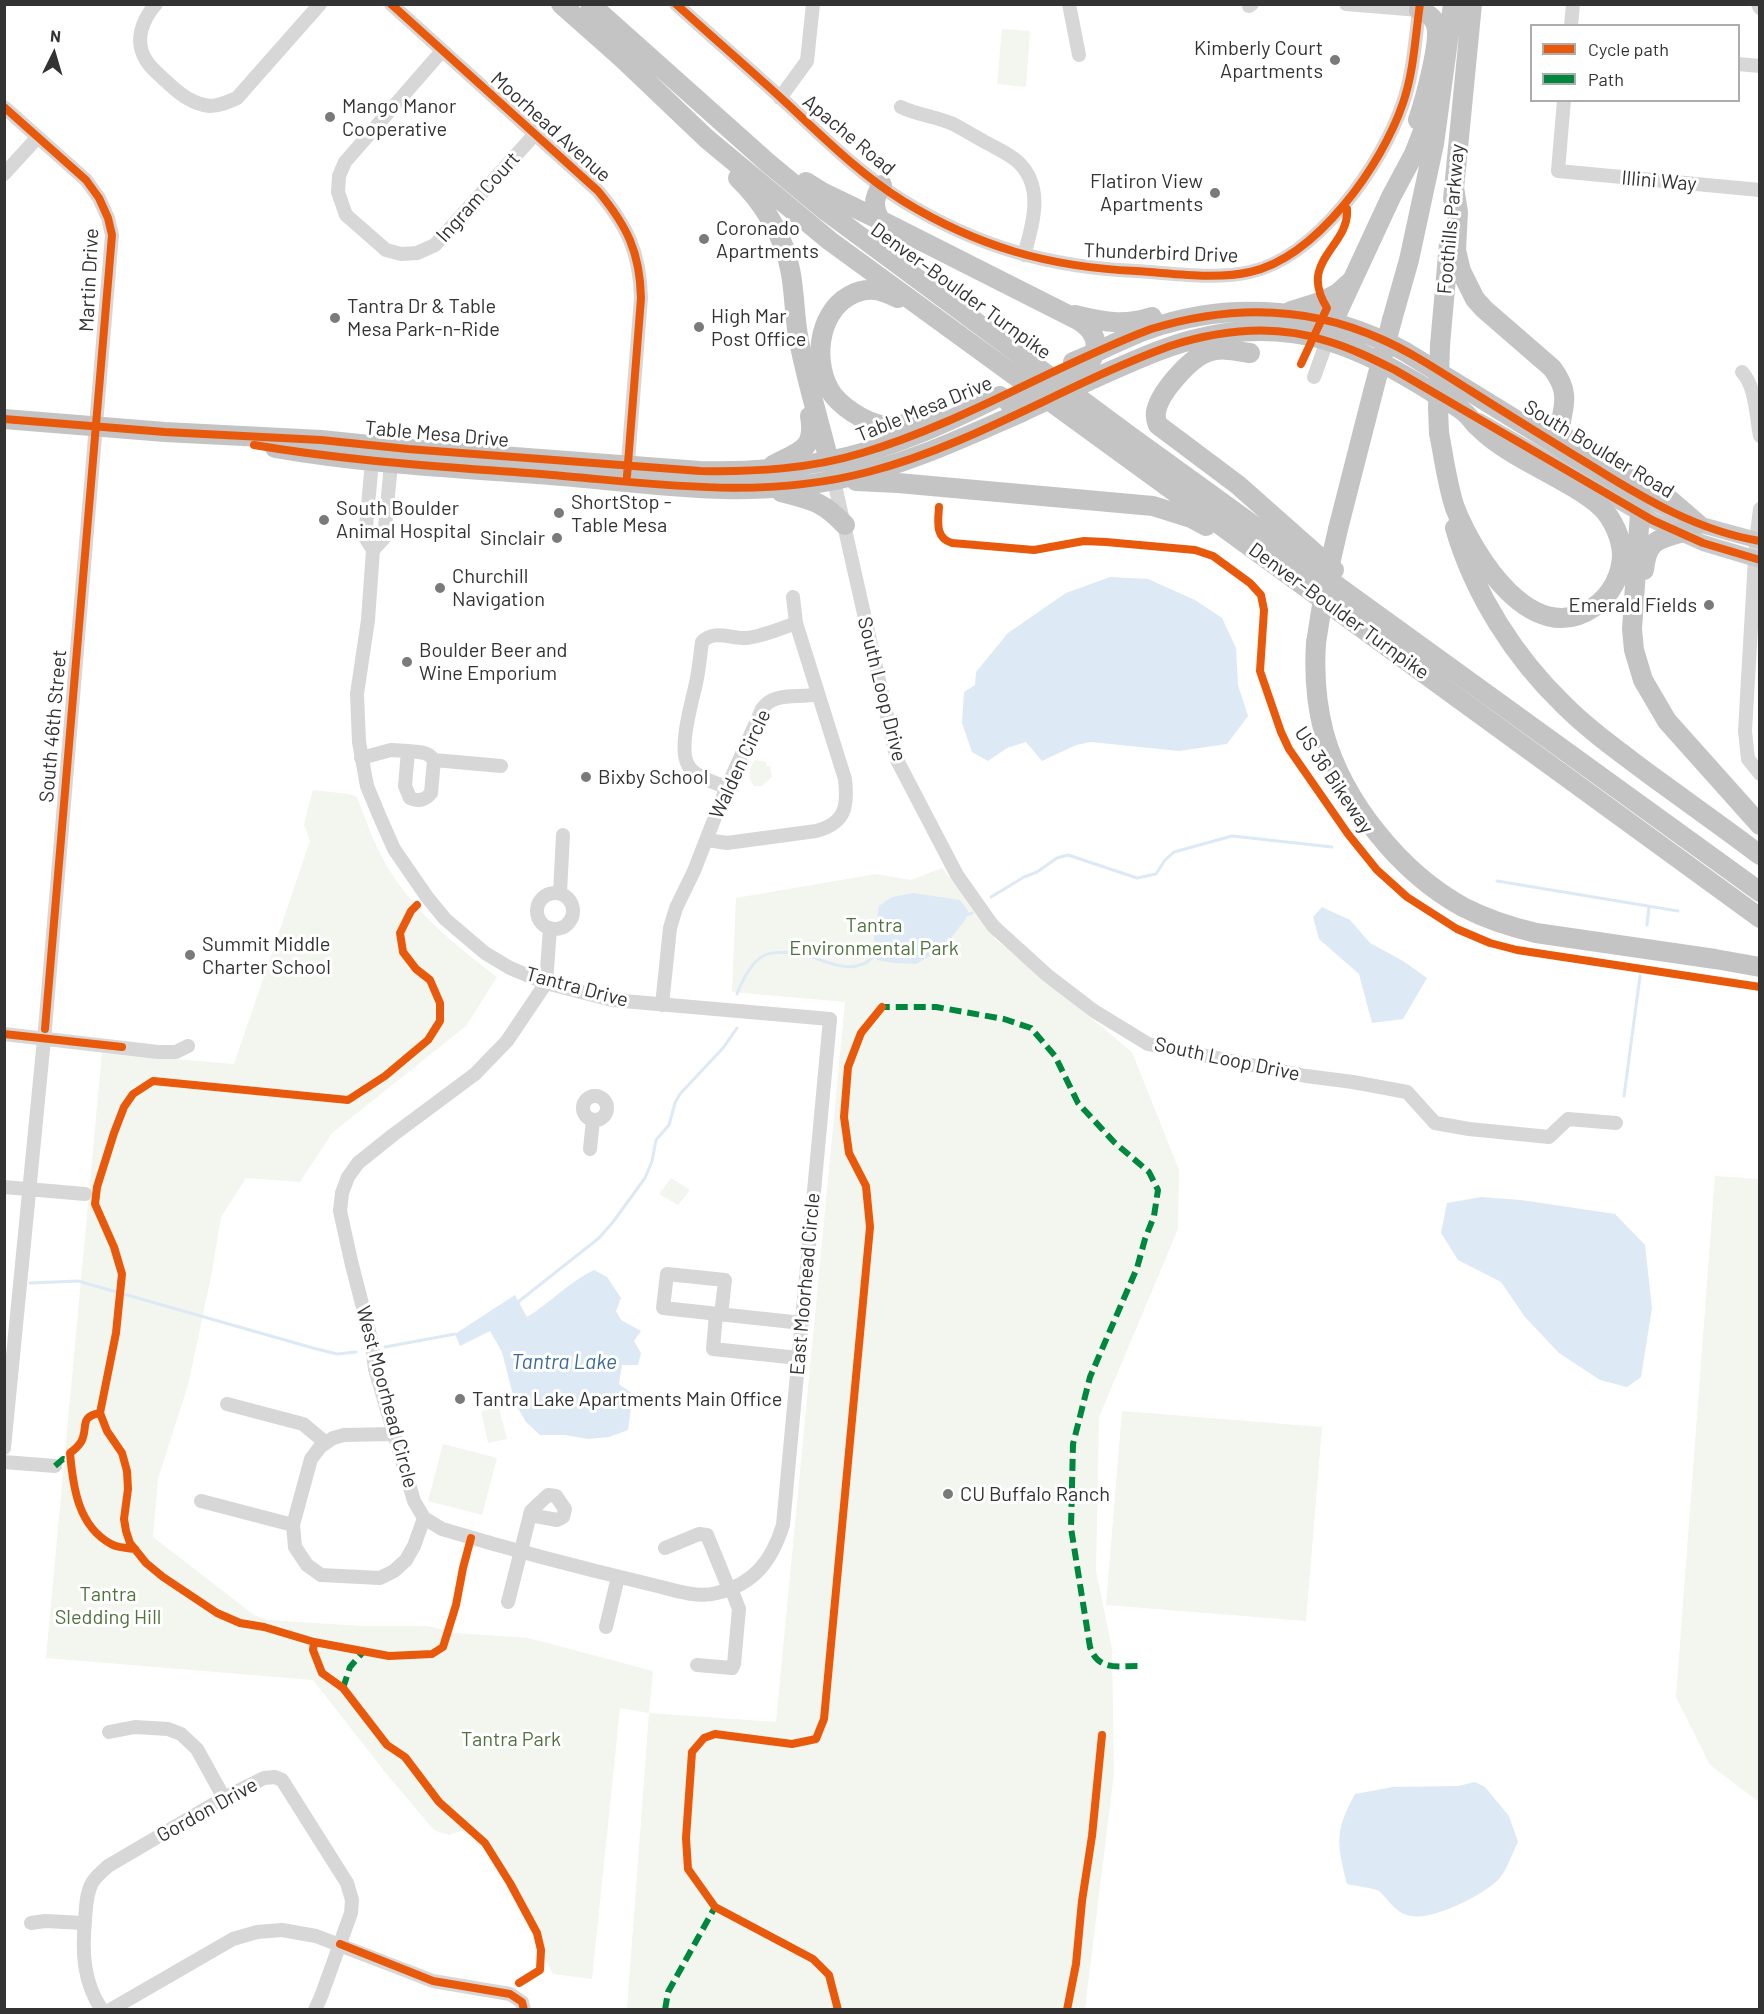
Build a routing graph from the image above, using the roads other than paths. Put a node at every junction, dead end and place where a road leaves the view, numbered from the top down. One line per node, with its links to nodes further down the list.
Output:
1 (156, 4): 2 (street)
2 (320, 4)
3 (391, 4): 16 (street, Moorhead Avenue)
4 (561, 4): 27 (highway, Denver–Boulder Turnpike)
5 (590, 4): 26 (highway, Denver–Boulder Turnpike)
6 (676, 4): 20 (street, Apache Road)
7 (813, 4): 20 (street)
8 (1346, 4): 13 (street)
9 (1453, 4): 15 (highway)
10 (1472, 4): 30 (highway, Foothills Parkway)
11 (1573, 4): 14 (street)
12 (1066, 5): 17 (street)
13 (1420, 7): 32 (highway); 34 (street, Thunderbird Drive)
14 (1571, 24)
15 (1448, 47): 32 (highway); 88 (highway, bridge)
16 (442, 51): 24 (street, Moorhead Avenue); 24 (street, Ingram Court)
17 (1079, 55)
18 (1740, 64): 19 (street)
19 (1760, 66)
20 (780, 98): 29 (street, Apache Road)
21 (1564, 102): 31 (street, Illini Way)
22 (901, 106): 34 (street)
23 (4, 107): 25 (street, Martin Drive)
24 (535, 134): 57 (street, Moorhead Avenue)
25 (38, 137): 28 (street); 52 (street, Martin Drive)
26 (741, 138): 33 (highway); 72 (highway, Denver–Boulder Turnpike)
27 (707, 139): 36 (highway, Denver–Boulder Turnpike); 47 (highway)
28 (4, 174)
29 (882, 185): 33 (highway); 34 (street, Apache Road)
30 (1454, 187): 53 (highway, Foothills Parkway, bridge); 62 (highway)
31 (1759, 190)
32 (1392, 197): 35 (highway)
33 (880, 220): 37 (highway)
34 (1024, 255)
35 (1354, 278): 39 (highway); 40 (highway)
36 (924, 310): 49 (highway); 68 (highway, Denver–Boulder Turnpike)
37 (1066, 312): 38 (highway); 42 (highway)
38 (1225, 312): 39 (highway, Table Mesa Drive); 42 (highway, Table Mesa Drive)
39 (1286, 313): 40 (highway, Table Mesa Drive)
40 (1330, 331): 41 (highway, Table Mesa Drive); 43 (highway, Table Mesa Drive); 46 (street); 48 (highway, Table Mesa Drive)
41 (1217, 334): 44 (highway, Table Mesa Drive); 72 (highway)
42 (1095, 353): 44 (highway, Table Mesa Drive)
43 (1430, 366): 60 (highway, South Boulder Road)
44 (1084, 370): 49 (highway, Table Mesa Drive, bridge); 49 (highway, Table Mesa Drive)
45 (1742, 372): 54 (street)
46 (1314, 377)
47 (807, 378): 56 (highway); 58 (highway)
48 (1427, 389): 50 (highway, South Boulder Road)
49 (1004, 403): 56 (highway, Table Mesa Drive); 59 (highway, Table Mesa Drive)
50 (1466, 413): 53 (highway); 60 (main road, South Boulder Road)
51 (4, 419): 52 (highway, Table Mesa Drive)
52 (95, 426): 55 (highway, Table Mesa Drive); 93 (street, South 46th Street)
53 (1439, 433): 83 (highway)
54 (1760, 436)
55 (383, 457): 57 (highway, Table Mesa Drive); 66 (street, Tantra Drive); 66 (street, Tantra Drive)
56 (829, 461): 58 (highway, Table Mesa Drive); 59 (street, South Loop Drive)
57 (627, 474): 58 (highway, Table Mesa Drive)
58 (764, 479): 59 (highway, Table Mesa Drive); 63 (highway)
59 (834, 480): 63 (street, South Loop Drive); 68 (highway)
60 (1639, 504): 62 (main road, South Boulder Road); 64 (main road, South Boulder Road); 70 (highway)
61 (1760, 509): 65 (street)
62 (1698, 524): 65 (main road, South Boulder Road)
63 (845, 525): 96 (street, South Loop Drive)
64 (1680, 533): 67 (main road, South Boulder Road); 70 (highway)
65 (1758, 541): 67 (street)
66 (374, 550): 75 (street, Tantra Drive)
67 (1758, 560): 78 (street)
68 (1279, 567): 86 (highway, Denver–Boulder Turnpike)
69 (793, 597): 71 (street, Walden Circle)
70 (1632, 616): 80 (highway)
71 (796, 623): 73 (street, Walden Circle); 79 (street)
72 (1401, 631): 84 (highway, Denver–Boulder Turnpike)
73 (818, 694): 79 (street, Walden Circle); 82 (street, Walden Circle)
74 (408, 752): 75 (street); 76 (street); 76 (street)
75 (361, 758): 89 (street, Tantra Drive)
76 (434, 760): 77 (street)
77 (501, 766)
78 (1760, 774)
79 (727, 788): 82 (street, Walden Circle)
80 (1760, 825)
81 (563, 835): 85 (street)
82 (707, 840): 90 (street, Walden Circle)
83 (1760, 855)
84 (1760, 892)
85 (560, 894): 87 (street); 87 (street)
86 (1760, 918)
87 (550, 928): 89 (street)
88 (1760, 967)
89 (546, 983): 90 (street, Tantra Drive); 106 (street, West Moorhead Circle)
90 (662, 1005): 91 (street, Tantra Drive)
91 (830, 1019): 102 (street, East Moorhead Circle)
92 (4, 1034): 93 (street)
93 (44, 1038): 94 (street); 99 (street, South 46th Street)
94 (188, 1046)
95 (593, 1120): 97 (street)
96 (1616, 1122)
97 (590, 1149)
98 (4, 1187): 99 (street)
99 (29, 1190): 100 (street); 103 (street, South 46th Street)
100 (85, 1194)
101 (719, 1314): 101 (street); 102 (street); 104 (street)
102 (802, 1323): 104 (street, East Moorhead Circle)
103 (10, 1344): 108 (street, South 46th Street)
104 (798, 1358): 118 (street, East Moorhead Circle)
105 (227, 1404): 107 (street)
106 (393, 1434): 107 (street); 113 (street, West Moorhead Circle)
107 (326, 1443): 114 (street)
108 (4, 1448)
109 (4, 1462): 110 (street)
110 (55, 1466)
111 (201, 1501): 114 (street)
112 (530, 1515): 116 (street)
113 (424, 1518): 114 (street); 116 (street)
114 (293, 1525)
115 (665, 1548): 118 (street)
116 (520, 1550): 117 (street); 119 (street)
117 (618, 1577): 118 (street); 120 (street)
118 (730, 1589): 121 (street)
119 (508, 1602)
120 (606, 1627)
121 (697, 1665)
122 (109, 1732): 123 (street)
123 (224, 1798): 125 (street, Gordon Drive); 126 (street, Gordon Drive)
124 (31, 1923): 125 (street)
125 (84, 1923): 127 (street, Gordon Drive)
126 (340, 1944): 128 (street); 129 (street); 130 (street)
127 (102, 2010)
128 (110, 2010)
129 (315, 2010)
130 (524, 2010)

